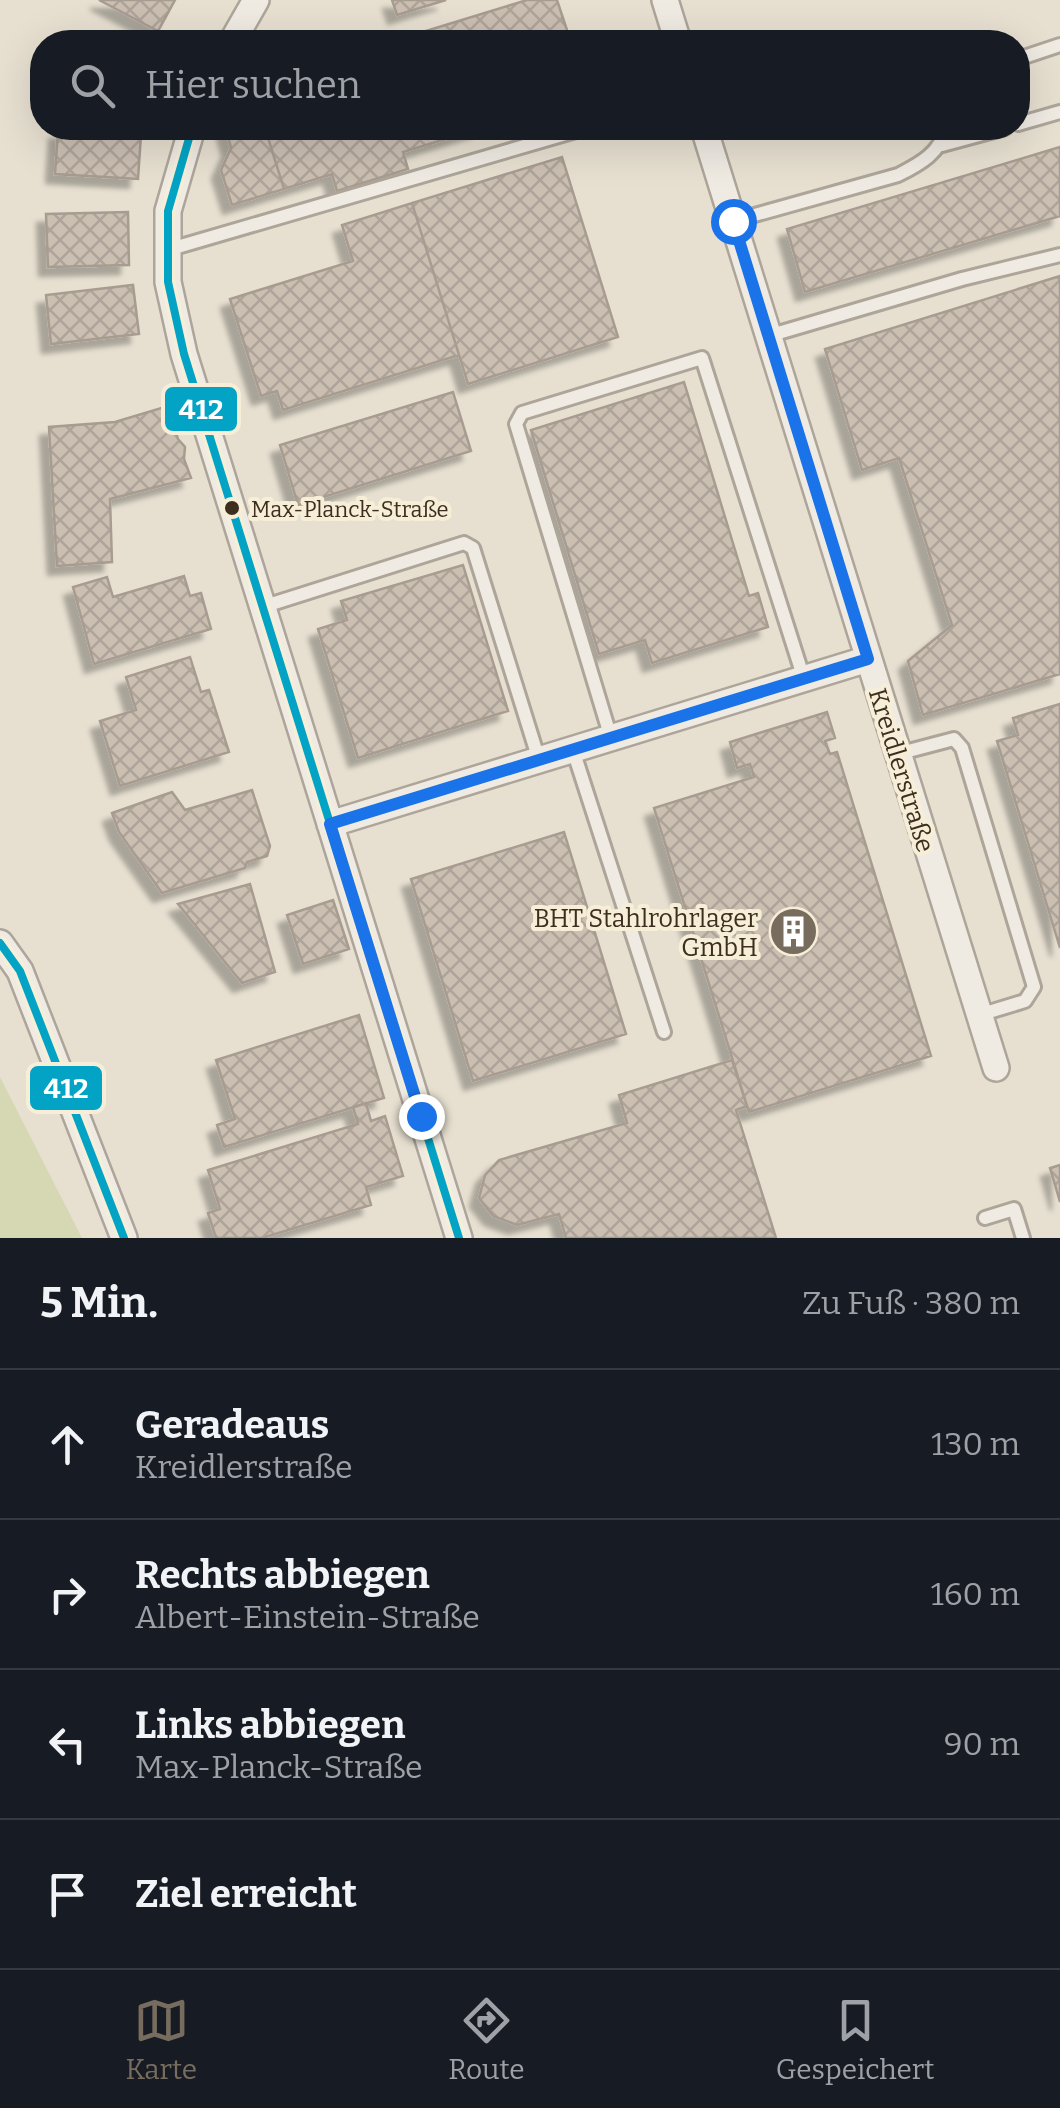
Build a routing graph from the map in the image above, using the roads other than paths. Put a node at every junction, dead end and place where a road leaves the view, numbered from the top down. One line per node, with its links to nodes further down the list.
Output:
1 (256, 0): 3 (street)
2 (665, 0): 4 (street)
3 (239, 30)
4 (674, 30)
5 (1060, 45): 6 (lane)
6 (1030, 55)
7 (1060, 112): 8 (lane)
8 (1030, 121)
9 (189, 140): 16 (street)
10 (545, 140): 16 (lane)
11 (708, 140): 15 (street, Kreidlerstraße)
12 (943, 140): 14 (lane)
13 (961, 140): 14 (lane)
14 (942, 145): 15 (lane)
15 (733, 221): 18 (street, Kreidlerstraße)
16 (168, 250): 19 (street)
17 (1060, 255): 18 (lane)
18 (768, 336): 20 (street, Kreidlerstraße)
19 (262, 606): 25 (lane); 26 (street)
20 (868, 659): 21 (street); 24 (street, Kreidlerstraße)
21 (804, 678): 22 (street); 22 (lane)
22 (610, 738): 23 (street)
23 (573, 750): 25 (street); 29 (lane)
24 (898, 754): 28 (street, Kreidlerstraße); 28 (lane)
25 (539, 760): 26 (street)
26 (330, 824): 33 (street)
27 (0, 942): 32 (street)
28 (979, 1015): 30 (street, Kreidlerstraße)
29 (664, 1032)
30 (996, 1068)
31 (986, 1218): 34 (lane)
32 (124, 1238)
33 (459, 1238)
34 (1022, 1238)

